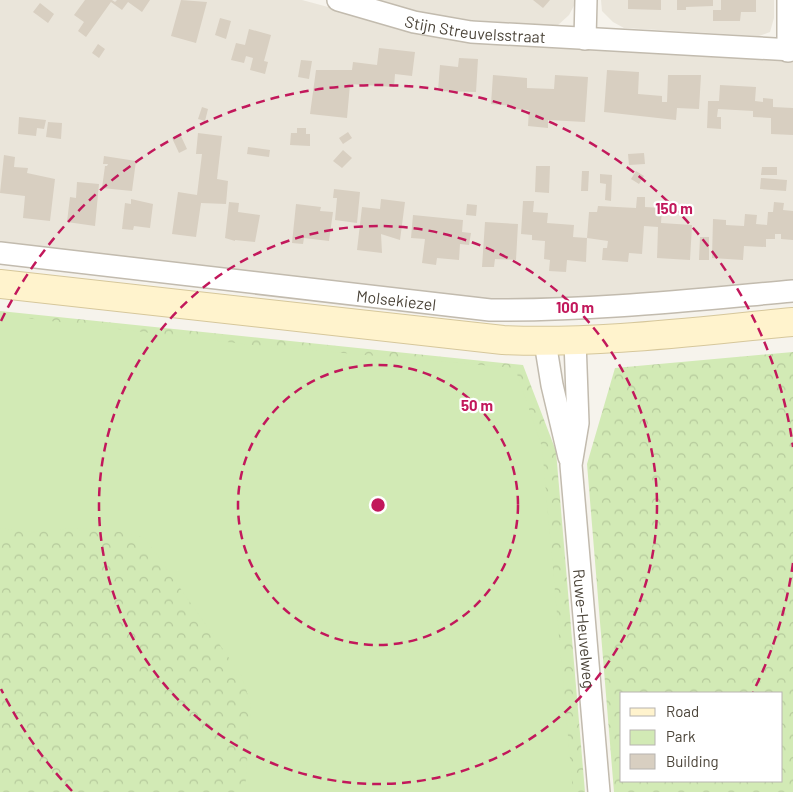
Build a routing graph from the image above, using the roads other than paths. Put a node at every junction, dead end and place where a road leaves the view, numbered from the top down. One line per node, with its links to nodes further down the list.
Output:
1 (338, 0): 4 (street, Stijn Streuvelsstraat)
2 (586, 0): 4 (street)
3 (788, 0): 5 (street)
4 (585, 39): 5 (street, Stijn Streuvelsstraat)
5 (791, 50)
6 (0, 253): 8 (street, Molsekiezel)
7 (0, 284): 11 (main road, Molsekiezel)
8 (793, 291)
9 (793, 322): 10 (main road, Molsekiezel)
10 (575, 341): 11 (main road, Molsekiezel); 12 (street, Ruwe-Heuvelweg)
11 (545, 342): 12 (street, Ruwe-Heuvelweg)
12 (572, 464): 13 (street, Ruwe-Heuvelweg)
13 (598, 792)

